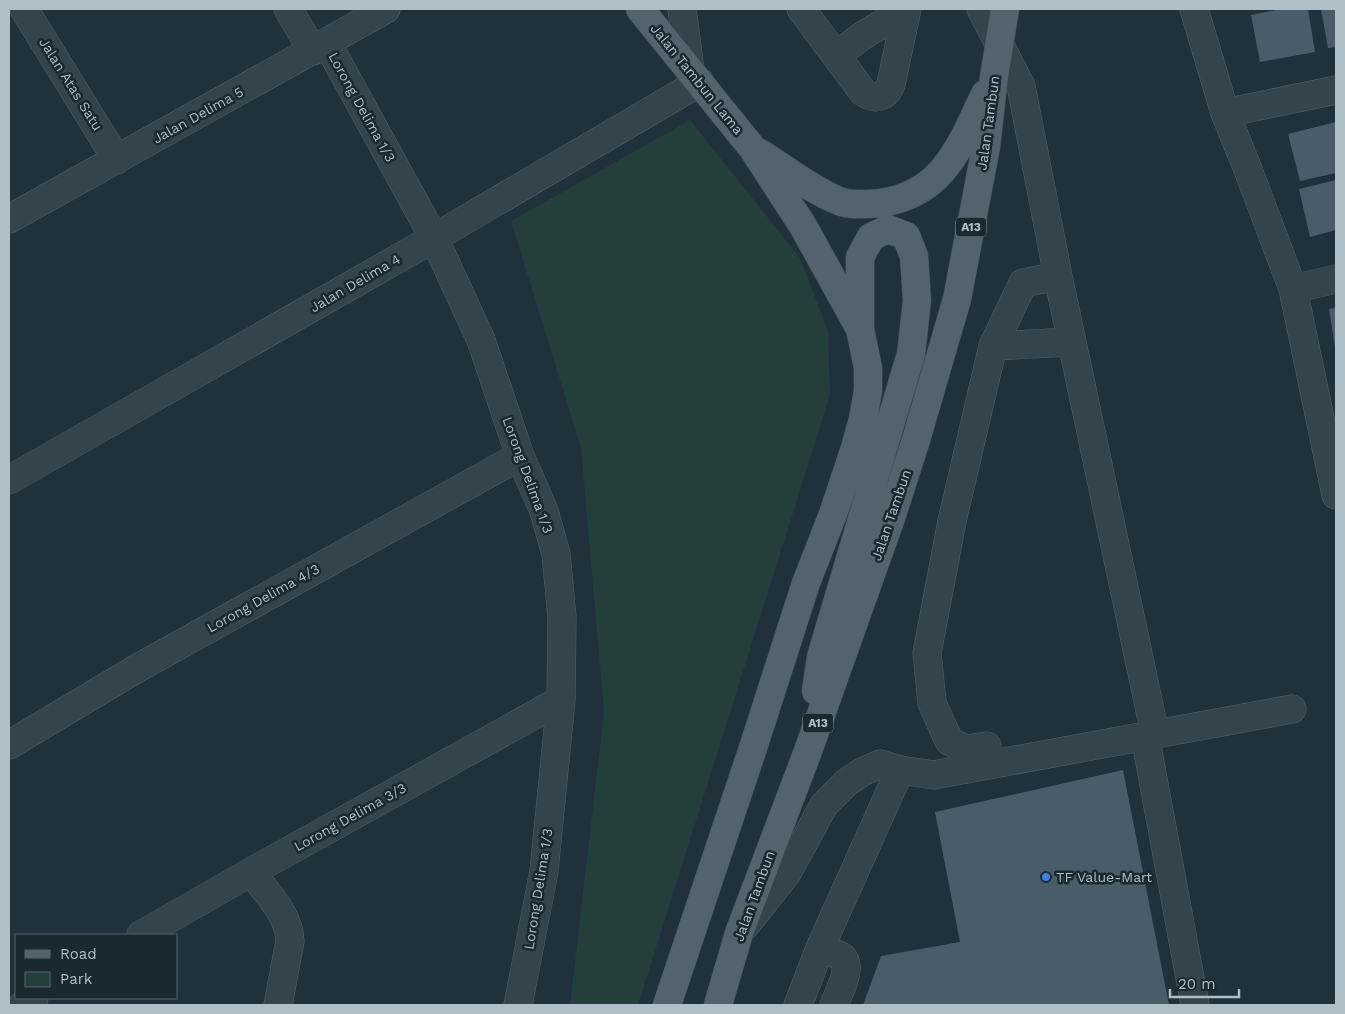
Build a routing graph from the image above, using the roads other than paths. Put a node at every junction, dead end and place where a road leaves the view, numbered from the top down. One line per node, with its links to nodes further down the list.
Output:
1 (24, 9): 19 (street, Jalan Atas Satu)
2 (288, 9): 12 (street, Lorong Delima 1/3)
3 (386, 9): 12 (street, Jalan Delima 5)
4 (640, 9): 14 (main road, Jalan Tambun Lama)
5 (682, 9): 14 (street)
6 (802, 9): 13 (street)
7 (907, 9): 13 (street); 13 (street)
8 (981, 9): 11 (street)
9 (1005, 9): 11 (main road, Jalan Tambun / A13)
10 (1194, 9): 17 (street)
11 (1000, 45): 15 (main road, Jalan Tambun / A13); 22 (street)
12 (320, 47): 19 (street, Jalan Delima 5); 21 (street, Lorong Delima 1/3)
13 (836, 56)
14 (695, 76): 18 (main road, Jalan Tambun Lama); 21 (street, Jalan Delima 4)
15 (994, 77): 18 (main road); 37 (main road, Jalan Tambun / A13)
16 (1336, 90): 17 (street)
17 (1225, 113): 24 (street)
18 (752, 148): 25 (main road)
19 (117, 160): 20 (street, Jalan Delima 5)
20 (9, 219)
21 (434, 238): 29 (street, Lorong Delima 1/3); 30 (street, Jalan Delima 4)
22 (1058, 276): 26 (street); 27 (street)
23 (1336, 279): 24 (street)
24 (1293, 288): 28 (street)
25 (860, 329): 37 (main road); 45 (main road)
26 (1072, 342): 27 (street); 34 (street)
27 (993, 346): 36 (street)
28 (1331, 446): 31 (street)
29 (520, 456): 32 (street, Lorong Delima 1/3); 35 (street, Lorong Delima 4/3)
30 (9, 480)
31 (1336, 495)
32 (561, 700): 39 (street, Lorong Delima 3/3); 44 (street, Lorong Delima 1/3)
33 (1292, 709): 34 (street)
34 (1150, 734): 38 (street); 49 (street)
35 (9, 745)
36 (987, 746)
37 (808, 752): 40 (main road, Jalan Tambun / A13)
38 (900, 770): 40 (street); 42 (street)
39 (251, 872): 41 (street, Lorong Delima 3/3); 43 (street)
40 (739, 933): 46 (main road, Jalan Tambun / A13)
41 (143, 934)
42 (820, 948): 47 (street); 48 (street)
43 (278, 1005)
44 (518, 1005)
45 (667, 1005)
46 (718, 1005)
47 (798, 1005)
48 (834, 1005)
49 (1195, 1005)

